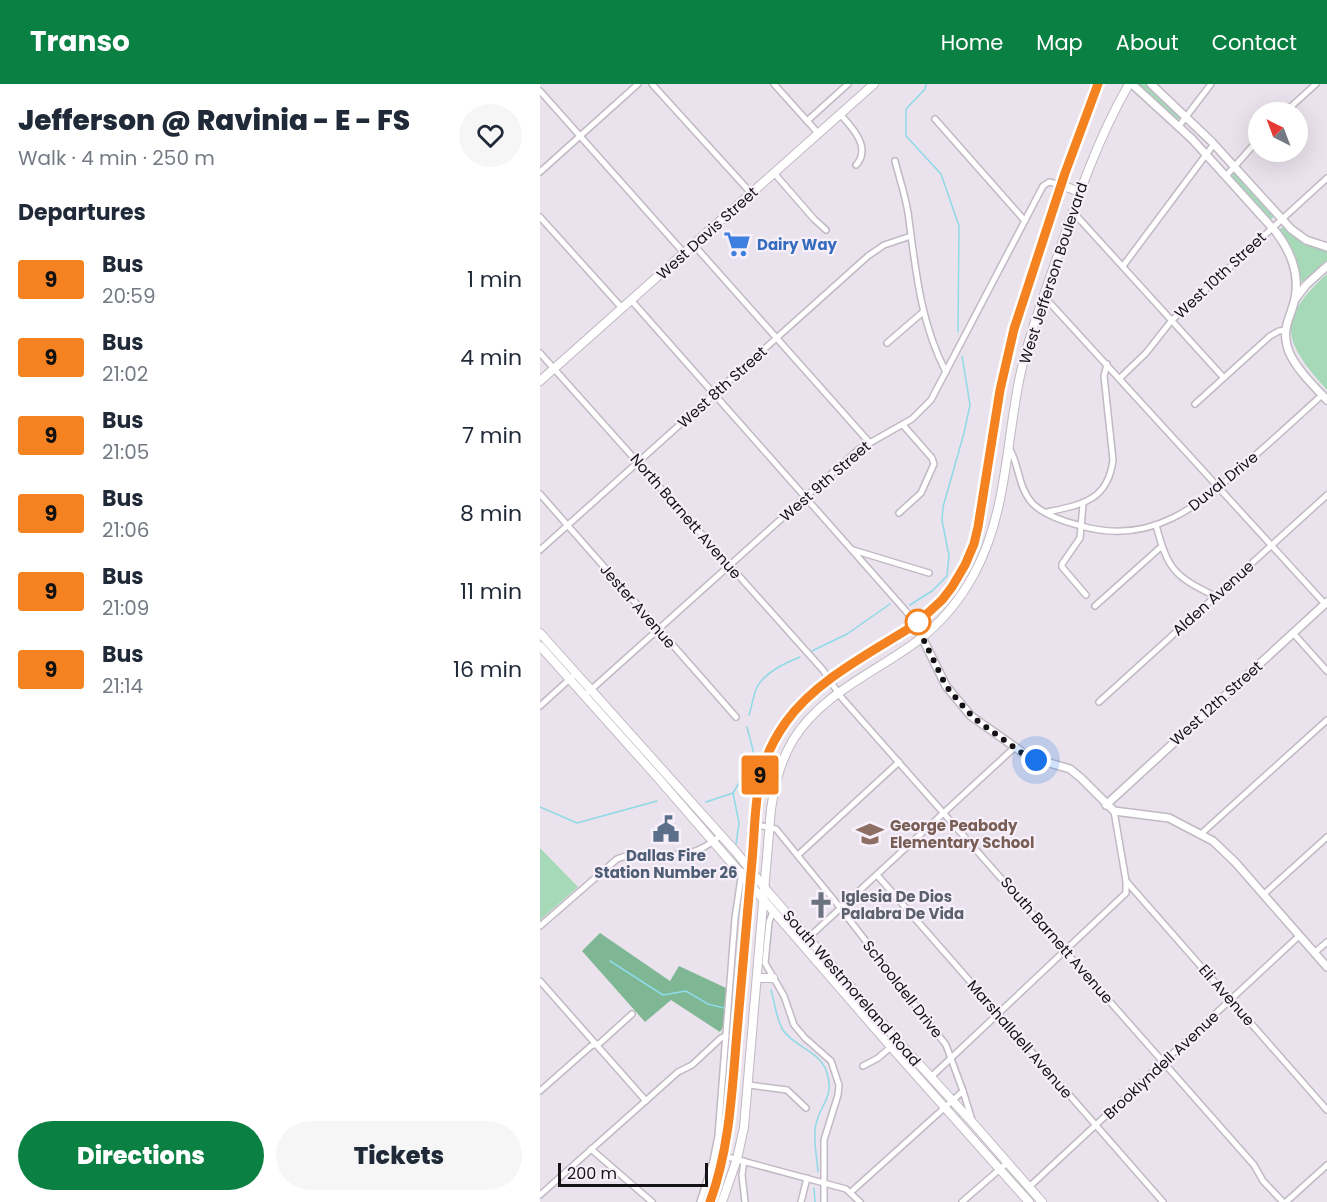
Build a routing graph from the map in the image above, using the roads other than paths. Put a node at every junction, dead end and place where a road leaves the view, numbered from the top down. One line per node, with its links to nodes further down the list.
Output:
1 (638, 84): 19 (street)
2 (652, 84): 32 (street)
3 (774, 84): 16 (street)
4 (848, 84): 16 (street)
5 (874, 84): 13 (main road, West Davis Street)
6 (1098, 84): 30 (main road, West Jefferson Boulevard)
7 (1131, 84): 17 (street); 31 (main road, West Jefferson Boulevard)
8 (1151, 84): 14 (street)
9 (1211, 84): 14 (street)
10 (1317, 84): 12 (street)
11 (540, 92): 19 (street)
12 (1296, 102)
13 (840, 114): 18 (main road, West Davis Street); 24 (street)
14 (1187, 116): 17 (street); 20 (street)
15 (936, 119): 36 (street)
16 (807, 121): 18 (street)
17 (1179, 126): 22 (street)
18 (818, 133): 27 (main road, West Davis Street)
19 (580, 136): 26 (street); 42 (street)
20 (1214, 144): 22 (street); 25 (street)
21 (1248, 151): 25 (street)
22 (1205, 154): 28 (street); 43 (street)
23 (895, 161): 39 (street)
24 (856, 165)
25 (1234, 167): 28 (street); 35 (street)
26 (540, 172)
27 (774, 173): 32 (main road, West Davis Street); 38 (street)
28 (1226, 176): 37 (street)
29 (1327, 178): 35 (street, West 10th Street)
30 (1061, 185): 31 (main road); 36 (street, West 9th Street); 68 (main road, West Jefferson Boulevard)
31 (1080, 192): 33 (main road, West Jefferson Boulevard)
32 (751, 193): 40 (main road, West Davis Street)
33 (1073, 212): 43 (street); 47 (main road, West Jefferson Boulevard)
34 (540, 217): 50 (street)
35 (1281, 220): 37 (street, West 10th Street); 41 (street)
36 (1025, 221): 59 (street, West 9th Street)
37 (1272, 228): 45 (street); 52 (street, West 10th Street)
38 (826, 230)
39 (911, 236): 51 (street); 54 (street, West 8th Street)
40 (693, 244): 42 (main road, West Davis Street); 54 (street)
41 (1327, 247)
42 (684, 253): 48 (main road, West Davis Street)
43 (1123, 266): 52 (street)
44 (1327, 266): 46 (street)
45 (1296, 280): 46 (street); 49 (street)
46 (1304, 288): 49 (street)
47 (1043, 299): 57 (street); 69 (main road, West Jefferson Boulevard)
48 (631, 300): 50 (main road, West Davis Street); 63 (street)
49 (1295, 300): 53 (street)
50 (622, 308): 58 (main road, West Davis Street)
51 (923, 312): 55 (street); 59 (street)
52 (1172, 320): 60 (street); 61 (street, West 10th Street)
53 (1286, 330): 60 (street); 64 (street)
54 (776, 338): 63 (street, West 8th Street); 67 (street)
55 (887, 343)
56 (540, 353): 58 (street, North Barnett Avenue)
57 (1107, 364): 61 (street); 75 (street)
58 (554, 369): 62 (main road, West Davis Street); 70 (street, North Barnett Avenue)
59 (946, 372): 66 (street, West 9th Street)
60 (1223, 377): 65 (street)
61 (1120, 378): 71 (street)
62 (540, 381)
63 (714, 394): 70 (street, West 8th Street); 74 (street)
64 (1325, 398): 71 (street, Duval Drive)
65 (1195, 404)
66 (903, 425): 67 (street, West 9th Street); 76 (street)
67 (869, 442): 74 (street, West 9th Street)
68 (991, 443): 69 (main road); 91 (main road, West Jefferson Boulevard)
69 (1007, 446): 77 (street, Duval Drive); 95 (main road, West Jefferson Boulevard)
70 (638, 462): 78 (street, West 8th Street); 85 (street, North Barnett Avenue)
71 (1220, 488): 79 (street, Duval Drive); 82 (street)
72 (540, 494): 78 (street, Jester Avenue)
73 (1327, 495): 82 (street, Alden Avenue)
74 (805, 497): 83 (street); 85 (street, West 9th Street)
75 (1083, 504): 77 (street); 80 (street)
76 (899, 513)
77 (1045, 513): 80 (street, Duval Drive)
78 (568, 525): 84 (street, West 8th Street); 92 (street, Jester Avenue)
79 (1156, 525): 80 (street, Duval Drive); 81 (street)
80 (1081, 526): 87 (street)
81 (1162, 546): 88 (street); 90 (street)
82 (1272, 546): 88 (street, Alden Avenue); 89 (street)
83 (851, 549): 86 (street); 91 (street)
84 (540, 550)
85 (729, 565): 92 (street, West 9th Street); 99 (street, North Barnett Avenue)
86 (929, 573)
87 (1086, 595)
88 (1215, 596): 102 (street, Alden Avenue)
89 (1326, 603): 94 (street, West 12th Street)
90 (1095, 606)
91 (916, 624): 95 (street); 99 (main road, West Jefferson Boulevard)
92 (658, 629): 100 (street, West 9th Street); 104 (street, Jester Avenue)
93 (540, 633): 98 (main road)
94 (1293, 633): 97 (street); 109 (street, West 12th Street)
95 (922, 638): 101 (main road, West Jefferson Boulevard); 106 (street)
96 (540, 646): 98 (main road)
97 (1327, 671)
98 (573, 677): 100 (main road); 103 (street)
99 (830, 679): 101 (street, South Barnett Avenue); 112 (main road, West Jefferson Boulevard)
100 (587, 693): 108 (main road)
101 (839, 693): 107 (street, South Barnett Avenue); 113 (main road, West Jefferson Boulevard)
102 (1099, 702)
103 (540, 706)
104 (736, 717)
105 (1327, 720): 114 (street)
106 (1015, 747): 109 (street); 111 (street)
107 (899, 762): 111 (street, South Barnett Avenue); 120 (street)
108 (661, 775): 115 (main road, South Westmoreland Road); 117 (main road, South Westmoreland Road)
109 (1106, 805): 110 (street)
110 (1114, 811): 114 (street); 123 (street)
111 (944, 813): 122 (street); 136 (street, South Barnett Avenue)
112 (753, 824): 113 (street); 118 (main road, West Jefferson Boulevard)
113 (770, 827): 120 (street, Schooldell Drive); 125 (main road, West Jefferson Boulevard)
114 (1202, 833): 126 (street)
115 (721, 835): 117 (street); 119 (main road, South Westmoreland Road)
116 (1327, 837): 126 (street)
117 (713, 842): 121 (main road, South Westmoreland Road); 131 (street)
118 (753, 843): 119 (main road); 121 (main road, West Jefferson Boulevard)
119 (736, 852): 121 (main road, South Westmoreland Road)
120 (798, 855): 128 (street, Schooldell Drive)
121 (746, 870): 124 (main road, West Jefferson Boulevard); 125 (main road, South Westmoreland Road); 145 (street)
122 (877, 875): 128 (street); 143 (street, Marshalldell Avenue)
123 (1126, 881): 136 (street); 142 (street, Eli Avenue)
124 (749, 882): 127 (main road, South Westmoreland Road); 163 (main road, West Jefferson Boulevard)
125 (764, 887): 127 (main road, West Jefferson Boulevard); 134 (main road, South Westmoreland Road)
126 (1263, 895): 133 (street)
127 (763, 898): 129 (main road, South Westmoreland Road); 139 (main road, West Jefferson Boulevard)
128 (841, 909): 134 (street); 148 (street, Schooldell Drive)
129 (773, 910): 130 (main road, South Westmoreland Road); 132 (street)
130 (781, 919): 132 (street); 134 (main road, South Westmoreland Road)
131 (540, 926)
132 (770, 928): 140 (street)
133 (1299, 936): 137 (street); 142 (street, Brooklyndell Avenue)
134 (805, 941): 147 (main road, South Westmoreland Road)
135 (1327, 942): 137 (street)
136 (1065, 950): 143 (street); 149 (street, South Barnett Avenue)
137 (1314, 953): 138 (street)
138 (1327, 967)
139 (758, 978): 140 (main road); 152 (main road, West Jefferson Boulevard)
140 (773, 978): 169 (street)
141 (541, 985): 146 (street)
142 (1232, 1000): 149 (street, Brooklyndell Avenue); 159 (street, Eli Avenue)
143 (998, 1013): 148 (street); 161 (street, Marshalldell Avenue)
144 (633, 1014): 146 (street)
145 (726, 1036): 156 (street); 175 (street)
146 (596, 1044): 153 (street); 156 (street)
147 (894, 1044): 150 (street); 151 (main road, South Westmoreland Road); 157 (main road, South Westmoreland Road)
148 (952, 1057): 151 (street); 154 (street, Schooldell Drive)
149 (1163, 1062): 161 (street, Brooklyndell Avenue); 186 (street, South Barnett Avenue)
150 (863, 1066)
151 (931, 1077): 155 (main road, South Westmoreland Road)
152 (749, 1085): 158 (street); 164 (main road, West Jefferson Boulevard)
153 (540, 1091)
154 (963, 1091): 155 (street); 160 (street, Schooldell Drive)
155 (953, 1100): 157 (street); 160 (main road, South Westmoreland Road)
156 (646, 1101): 162 (street)
157 (945, 1107): 167 (main road, South Westmoreland Road); 171 (street)
158 (806, 1108)
159 (1327, 1110)
160 (972, 1122): 165 (main road, South Westmoreland Road)
161 (1096, 1125): 170 (street, Brooklyndell Avenue); 185 (street, Marshalldell Avenue)
162 (591, 1149): 173 (street); 174 (street)
163 (724, 1156): 164 (street); 176 (main road, West Jefferson Boulevard)
164 (740, 1160): 168 (street); 177 (main road, West Jefferson Boulevard); 178 (street)
165 (1008, 1162): 167 (street); 170 (main road, South Westmoreland Road)
166 (1327, 1165): 186 (street)
167 (1000, 1169): 172 (main road, South Westmoreland Road); 182 (street)
168 (807, 1178): 169 (street); 179 (street)
169 (824, 1183): 171 (street); 180 (street)
170 (1029, 1187): 172 (street, Brooklyndell Avenue); 184 (main road, South Westmoreland Road)
171 (850, 1192): 181 (street)
172 (1022, 1193): 183 (main road, South Westmoreland Road)
173 (540, 1195)
174 (652, 1202)
175 (700, 1202)
176 (710, 1202)
177 (722, 1202)
178 (744, 1202)
179 (801, 1202)
180 (824, 1202)
181 (860, 1202)
182 (963, 1202)
183 (1029, 1202)
184 (1042, 1202)
185 (1163, 1202)
186 (1284, 1202)

